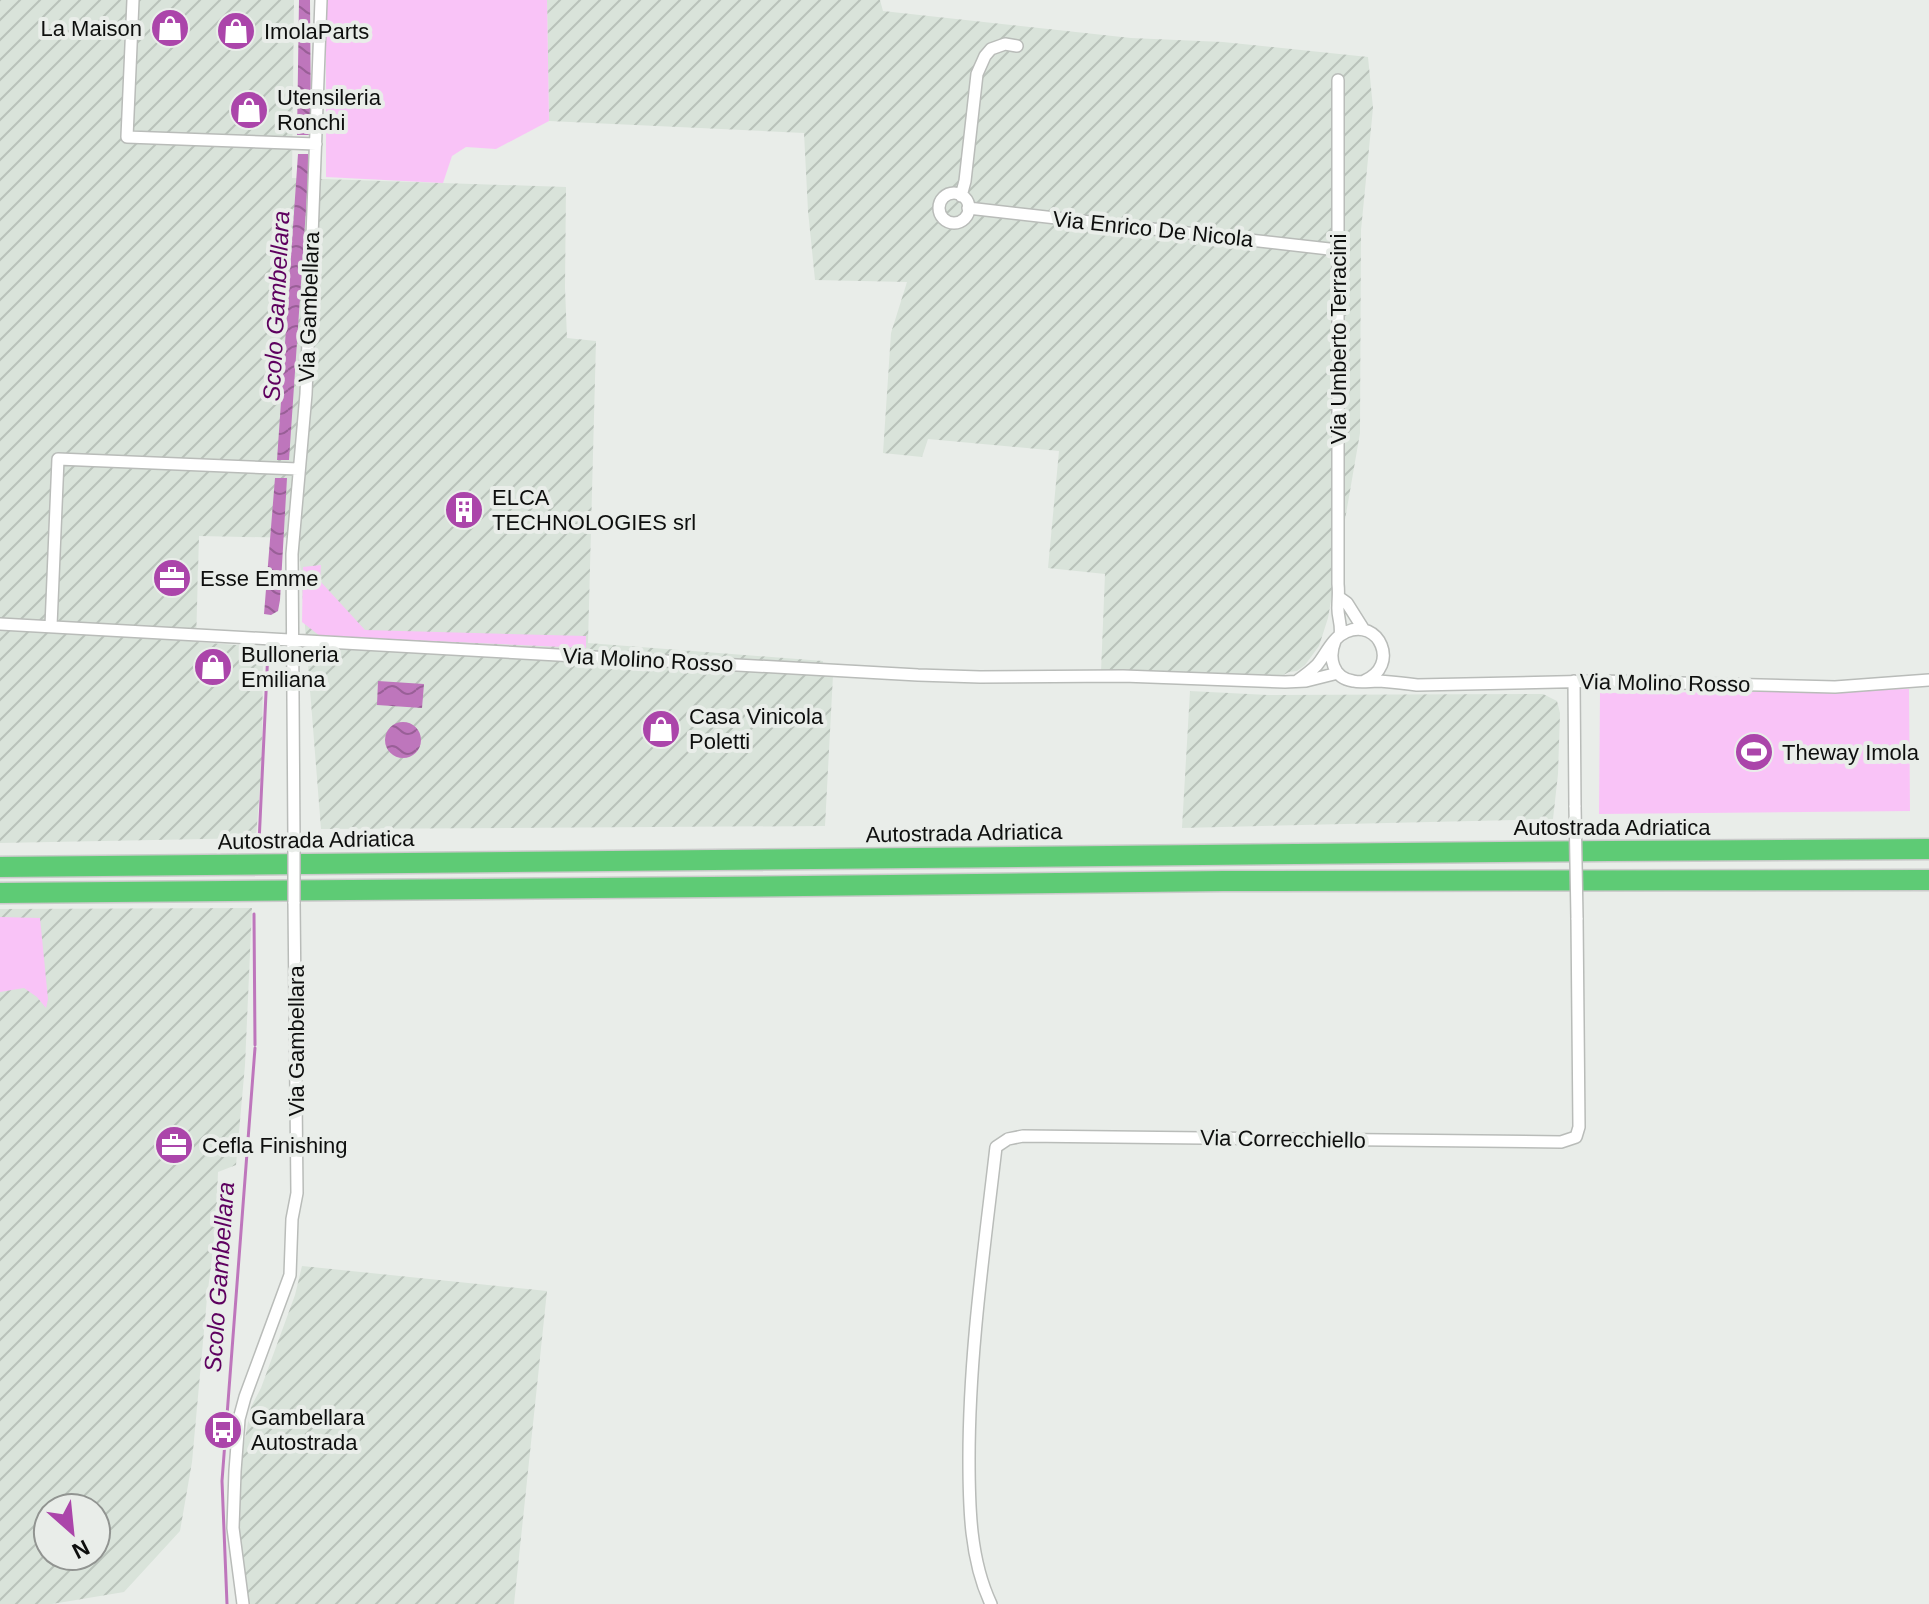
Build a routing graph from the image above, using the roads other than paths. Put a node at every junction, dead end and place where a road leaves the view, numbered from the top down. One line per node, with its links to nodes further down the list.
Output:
1 (133, 0): 5 (street)
2 (321, 0): 5 (street, Via Gambellara)
3 (1017, 46): 6 (street)
4 (1338, 80): 8 (street, Via Umberto Terracini)
5 (316, 144): 9 (street, Via Gambellara)
6 (961, 196): 7 (street); 7 (street, Via Enrico De Nicola)
7 (968, 208): 8 (street, Via Enrico De Nicola)
8 (1338, 250): 10 (street, Via Umberto Terracini)
9 (298, 469): 12 (street); 15 (street, Via Gambellara)
10 (1340, 598): 13 (street); 14 (street, Via Umberto Terracini)
11 (0, 624): 12 (street, Via Molino Rosso)
12 (51, 626): 15 (street, Via Molino Rosso)
13 (1364, 630): 14 (street); 16 (street)
14 (1337, 638): 17 (street); 19 (street)
15 (291, 641): 19 (street, Via Molino Rosso); 27 (street, Via Gambellara, bridge)
16 (1384, 655): 20 (street); 22 (street)
17 (1338, 673): 19 (street, Via Molino Rosso); 20 (street)
18 (1929, 680): 21 (street, Via Molino Rosso)
19 (1297, 681)
20 (1363, 681): 22 (street, Via Molino Rosso)
21 (1574, 681): 22 (street, Via Molino Rosso); 28 (street, Via Correcchiello, bridge)
22 (1401, 682)
23 (1929, 849): 24 (highway, Autostrada Adriatica)
24 (0, 867)
25 (1929, 880): 26 (highway)
26 (0, 893)
27 (243, 1604)
28 (991, 1604)

